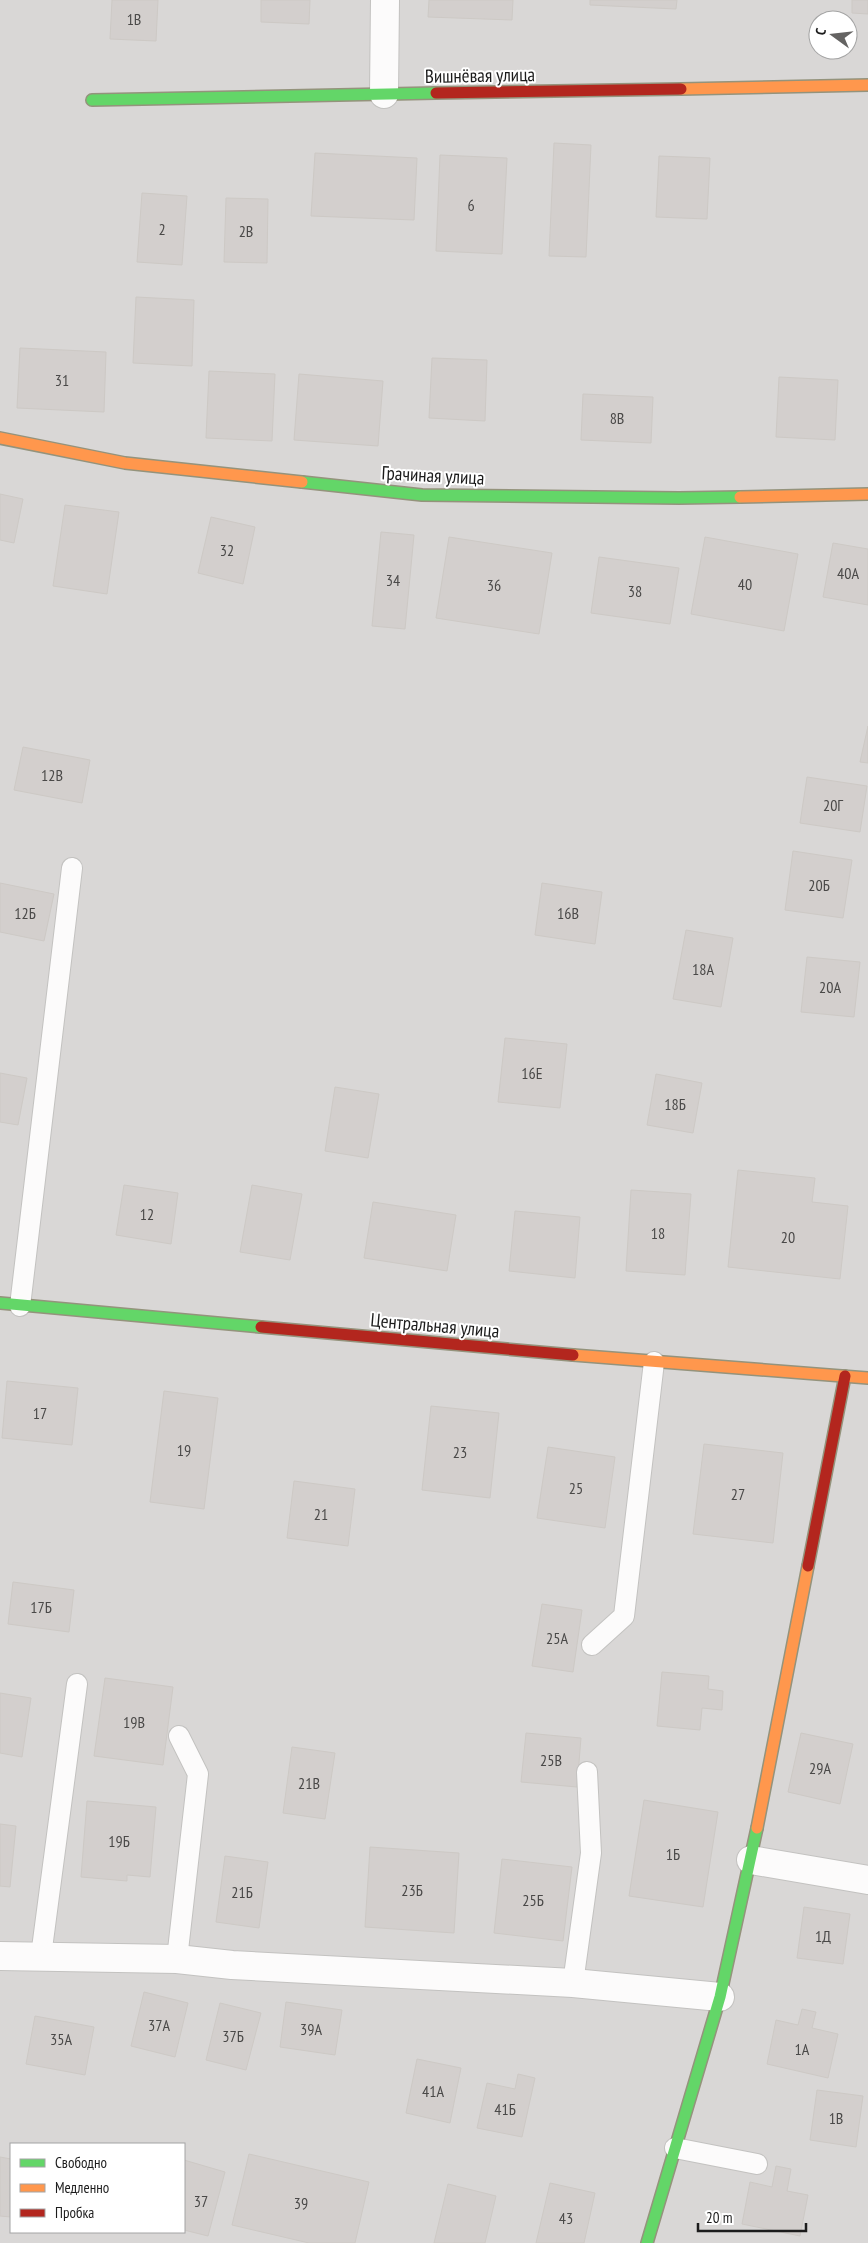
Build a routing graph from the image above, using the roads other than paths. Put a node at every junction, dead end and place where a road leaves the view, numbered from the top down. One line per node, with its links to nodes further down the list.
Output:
1 (385, 0): 3 (street)
2 (868, 85): 3 (street, Вишнёвая улица)
3 (384, 94): 4 (street, Вишнёвая улица)
4 (92, 100)
5 (0, 438): 6 (street, Грачиная улица)
6 (868, 494)
7 (72, 868): 9 (lane)
8 (0, 1303): 9 (street, Центральная улица)
9 (20, 1306): 10 (street, Центральная улица)
10 (654, 1362): 11 (street, Центральная улица); 13 (lane)
11 (845, 1376): 12 (street, Центральная улица); 17 (street)
12 (868, 1378)
13 (592, 1645)
14 (76, 1684): 20 (lane)
15 (179, 1736): 21 (lane)
16 (587, 1772): 22 (lane)
17 (751, 1860): 18 (street); 23 (street)
18 (868, 1880)
19 (0, 1956): 20 (street)
20 (41, 1956): 21 (street)
21 (177, 1959): 22 (street)
22 (573, 1983): 23 (street)
23 (720, 1997): 24 (street)
24 (675, 2148): 25 (lane); 26 (street)
25 (757, 2164)
26 (647, 2243)

